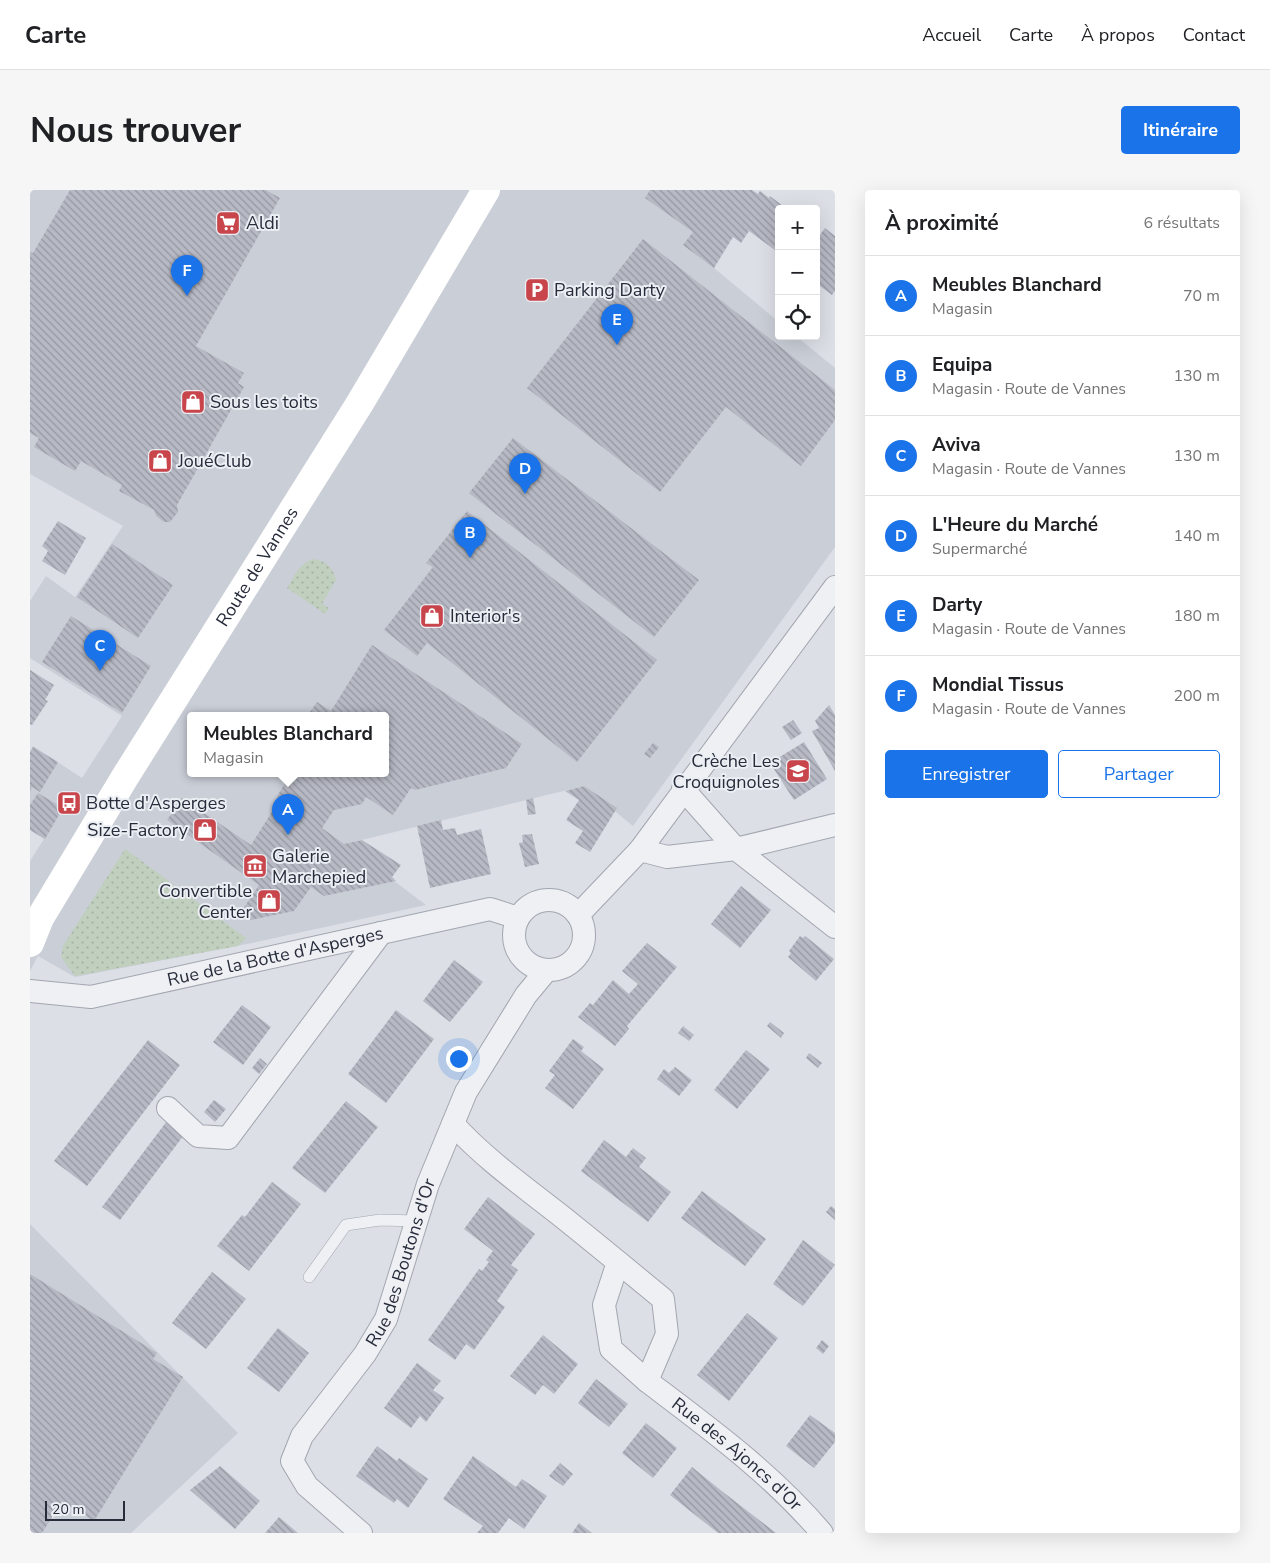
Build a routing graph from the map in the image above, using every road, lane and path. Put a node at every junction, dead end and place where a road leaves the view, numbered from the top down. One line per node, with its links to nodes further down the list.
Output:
1 (486, 190): 11 (main road, Route de Vannes)
2 (835, 587): 3 (street)
3 (683, 789): 5 (street); 6 (street)
4 (835, 824): 5 (street)
5 (736, 849): 6 (street); 9 (street)
6 (640, 850): 7 (street)
7 (578, 915): 8 (street); 12 (street)
8 (518, 918): 10 (street, Rue de la Botte d'Asperges); 12 (street)
9 (835, 928)
10 (380, 933): 13 (street, Rue de la Botte d'Asperges); 14 (street)
11 (30, 943)
12 (546, 971): 15 (street, Rue des Boutons d'Or)
13 (30, 991)
14 (168, 1108)
15 (453, 1124): 16 (street, Rue des Boutons d'Or); 17 (street)
16 (417, 1221): 18 (lane); 20 (street, Rue des Boutons d'Or)
17 (618, 1262): 19 (street, Rue des Ajoncs d'Or); 19 (street)
18 (309, 1276)
19 (647, 1381): 21 (street, Rue des Ajoncs d'Or)
20 (361, 1533)
21 (822, 1533)

